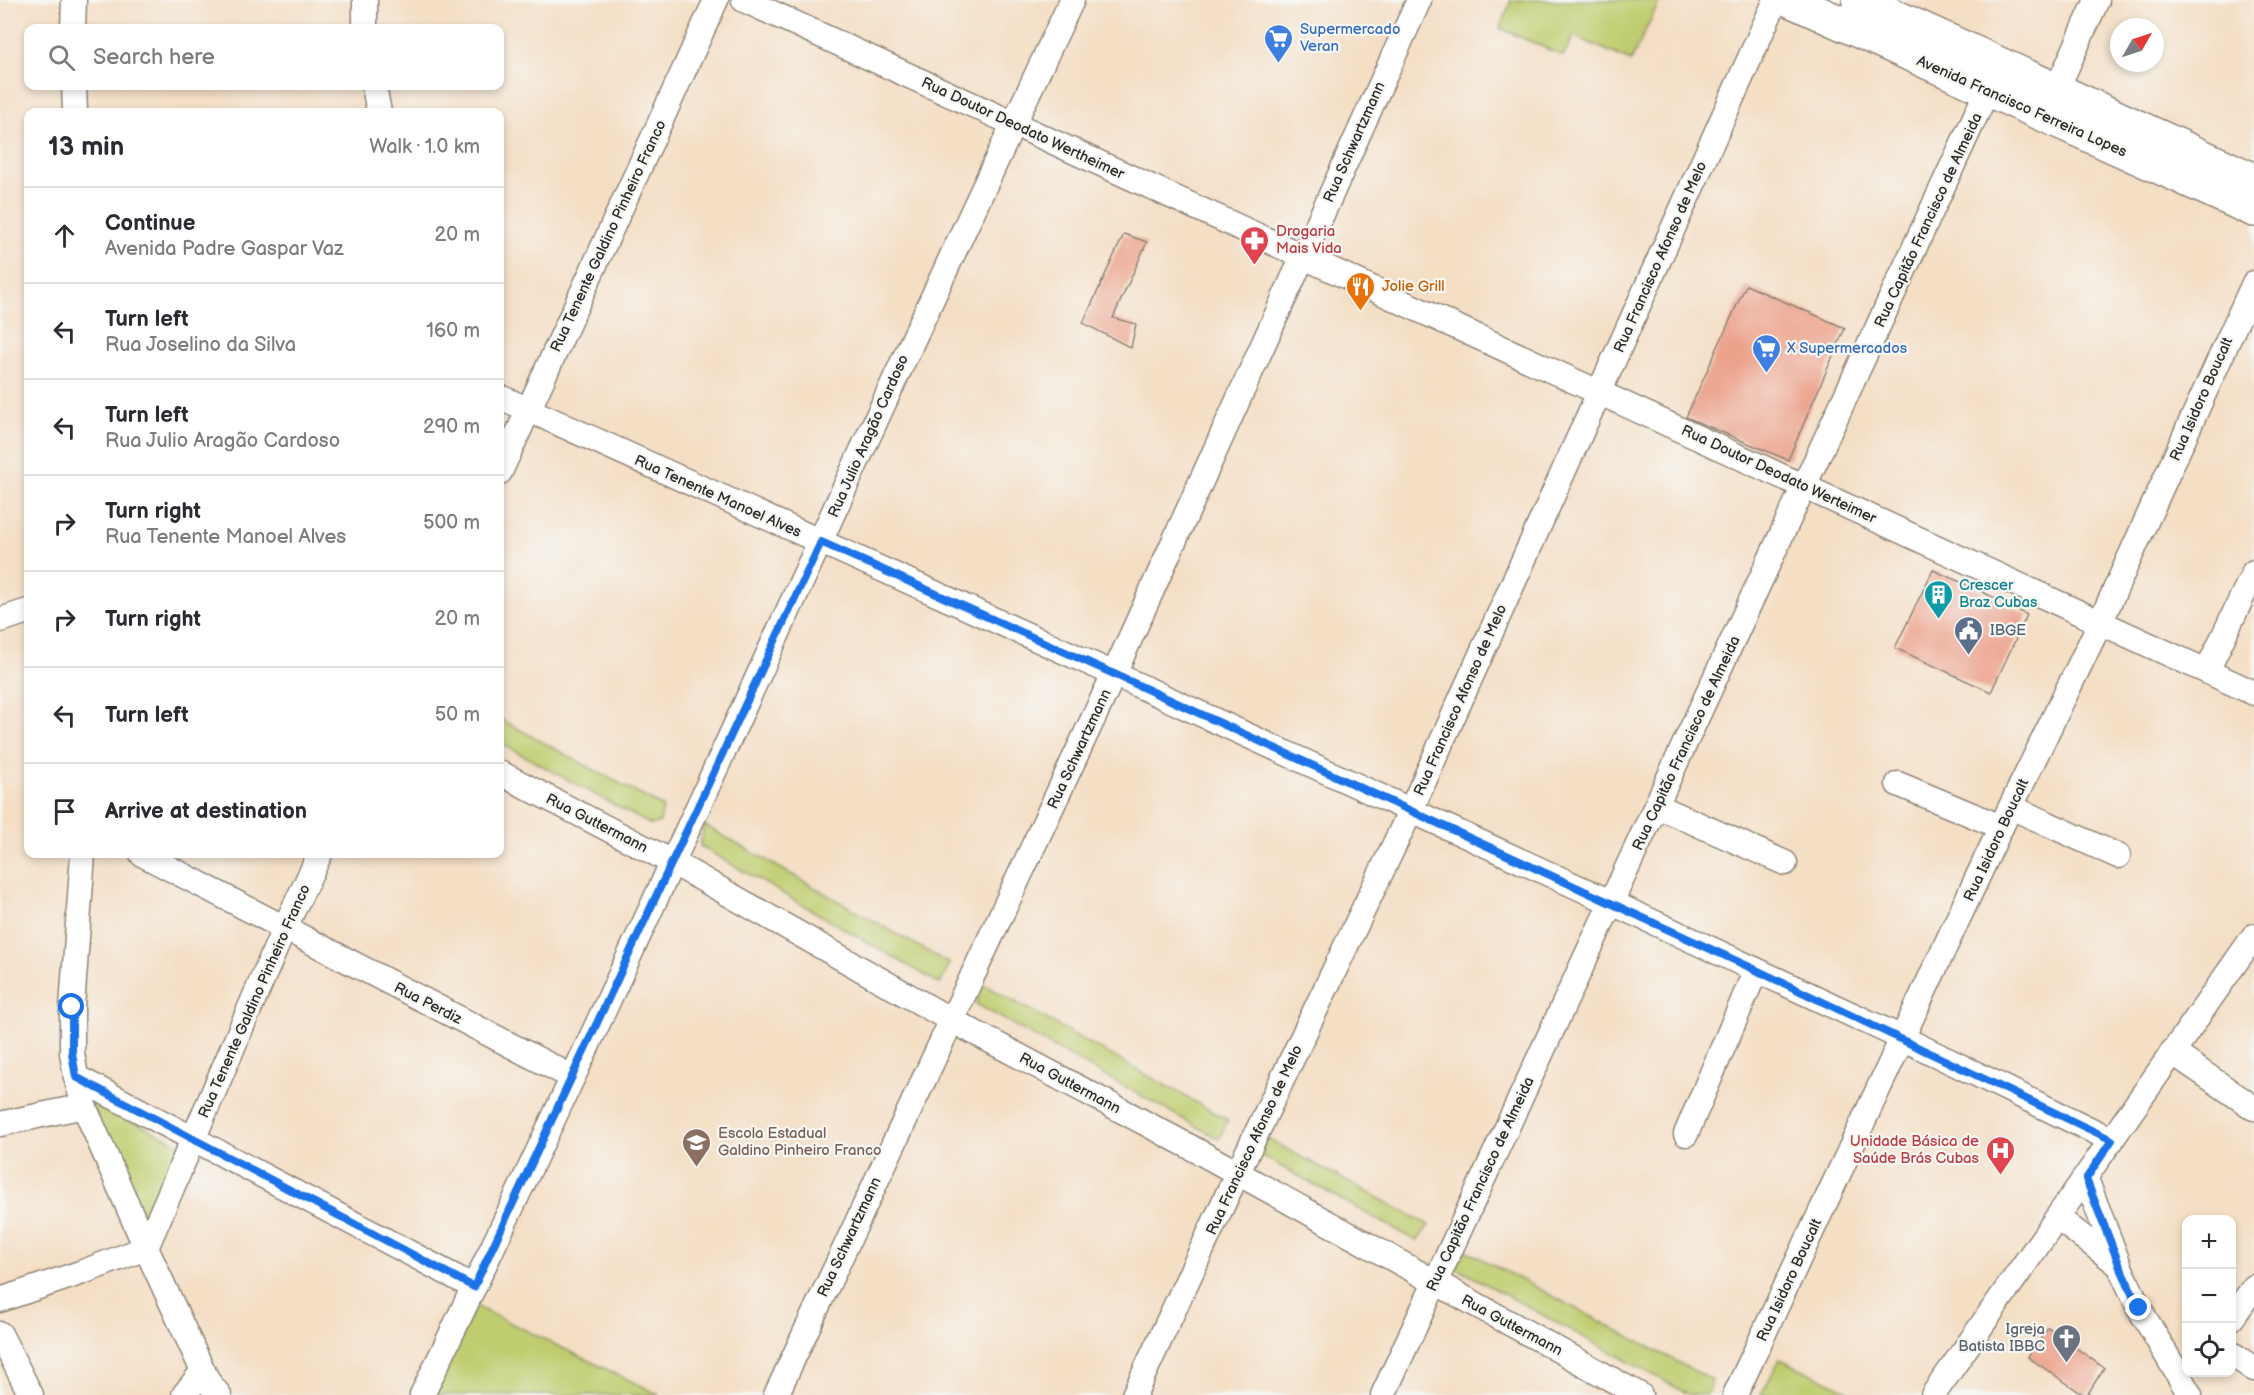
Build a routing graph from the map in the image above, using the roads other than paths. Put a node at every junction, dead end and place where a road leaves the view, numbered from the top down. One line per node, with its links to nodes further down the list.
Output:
1 (74, 0): 11 (street)
2 (365, 0): 12 (street)
3 (716, 0): 26 (street, Rua Tenente Galdino Pinheiro Franco)
4 (744, 0): 19 (street, Rua Doutor Deodato Wertheimer)
5 (1072, 0): 19 (street, Rua Julio Aragão Cardoso)
6 (1419, 0): 22 (street, Rua Schwartzmann)
7 (1776, 0): 24 (street, Rua Francisco Afonso de Melo)
8 (1790, 0): 15 (highway, Avenida Francisco Ferreira Lopes)
9 (1859, 0): 16 (highway, Avenida Francisco Ferreira Lopes)
10 (2097, 0): 16 (street)
11 (73, 24)
12 (364, 24)
13 (74, 90): 17 (street)
14 (375, 90): 18 (street)
15 (1987, 91): 21 (highway, Avenida Francisco Ferreira Lopes); 28 (street, Rua Capitão Francisco de Almeida)
16 (2056, 91): 20 (highway, Avenida Francisco Ferreira Lopes)
17 (75, 108)
18 (378, 108)
19 (1013, 124): 22 (street, Rua Doutor Deodato Wertheimer); 29 (street, Rua Julio Aragão Cardoso)
20 (2254, 180)
21 (2254, 210)
22 (1302, 258): 24 (street, Rua Doutor Deodato Werteimer); 35 (street, Rua Schwartzmann)
23 (2254, 283): 33 (street, Rua Isidoro Boucalt)
24 (1598, 392): 28 (street, Rua Doutor Deodato Werteimer); 40 (street, Rua Francisco Afonso de Melo)
25 (504, 399): 26 (street, Rua Tenente Manoel Alves)
26 (527, 411): 27 (street, Rua Tenente Galdino Pinheiro Franco); 29 (street, Rua Tenente Manoel Alves)
27 (504, 463)
28 (1805, 486): 33 (street, Rua Doutor Deodato Werteimer); 39 (street, Rua Capitão Francisco de Almeida)
29 (821, 542): 35 (street, Rua Tenente Manoel Alves); 46 (street, Rua Julio Aragão Cardoso)
30 (2254, 572): 34 (street)
31 (24, 612): 32 (street)
32 (0, 620)
33 (2100, 623): 34 (street, Rua Doutor Deodato Werteimer); 41 (street, Rua Isidoro Boucalt)
34 (2207, 671): 36 (street, Rua Doutor Deodato Werteimer)
35 (1114, 674): 40 (street, Rua Tenente Manoel Alves); 52 (street, Rua Schwartzmann)
36 (2254, 693)
37 (504, 775): 46 (street, Rua Guttermann)
38 (1898, 784): 41 (street)
39 (1657, 806): 47 (street); 48 (street, Rua Capitão Francisco de Almeida)
40 (1410, 812): 48 (street, Rua Tenente Manoel Alves); 63 (street, Rua Francisco Afonso de Melo)
41 (2006, 817): 42 (street); 53 (street, Rua Isidoro Boucalt)
42 (2118, 856)
43 (83, 858): 55 (street)
44 (150, 858): 49 (street, Rua Perdiz)
45 (318, 858): 49 (street, Rua Tenente Galdino Pinheiro Franco)
46 (672, 862): 52 (street, Rua Guttermann); 56 (street, Rua Julio Aragão Cardoso)
47 (1785, 863)
48 (1610, 902): 51 (street, Rua Tenente Manoel Alves); 68 (street, Rua Capitão Francisco de Almeida)
49 (284, 929): 56 (street, Rua Perdiz); 61 (street, Rua Tenente Galdino Pinheiro Franco)
50 (2254, 936): 54 (street)
51 (1756, 970): 53 (street, Rua Tenente Manoel Alves); 60 (street)
52 (951, 1020): 63 (street, Rua Guttermann); 82 (street, Rua Schwartzmann)
53 (1902, 1038): 62 (street, Rua Tenente Manoel Alves); 86 (street, Rua Isidoro Boucalt)
54 (2172, 1052): 58 (street); 62 (street)
55 (76, 1077): 57 (street); 61 (street)
56 (572, 1077): 69 (street, Rua Julio Aragão Cardoso)
57 (84, 1106): 59 (street); 66 (street)
58 (2254, 1108)
59 (0, 1124)
60 (1686, 1134)
61 (193, 1140): 66 (street, Rua Tenente Galdino Pinheiro Franco); 69 (street)
62 (2112, 1140): 64 (street)
63 (1237, 1174): 68 (street, Rua Guttermann); 83 (street, Rua Francisco Afonso de Melo)
64 (2086, 1179): 65 (street); 67 (street)
65 (2058, 1218): 67 (street); 87 (street)
66 (146, 1248): 71 (street); 76 (street)
67 (2119, 1264): 77 (street)
68 (1434, 1283): 84 (street, Rua Capitão Francisco de Almeida); 85 (street, Rua Guttermann)
69 (474, 1287): 81 (street, Rua Julio Aragão Cardoso)
70 (2254, 1287): 72 (street)
71 (0, 1300)
72 (2236, 1312)
73 (0, 1334): 78 (street)
74 (2236, 1356): 75 (street)
75 (2254, 1369)
76 (203, 1371): 79 (street); 80 (street)
77 (2189, 1384)
78 (31, 1395)
79 (184, 1395)
80 (219, 1395)
81 (422, 1395)
82 (776, 1395)
83 (1134, 1395)
84 (1383, 1395)
85 (1640, 1395)
86 (1735, 1395)
87 (1933, 1395)

